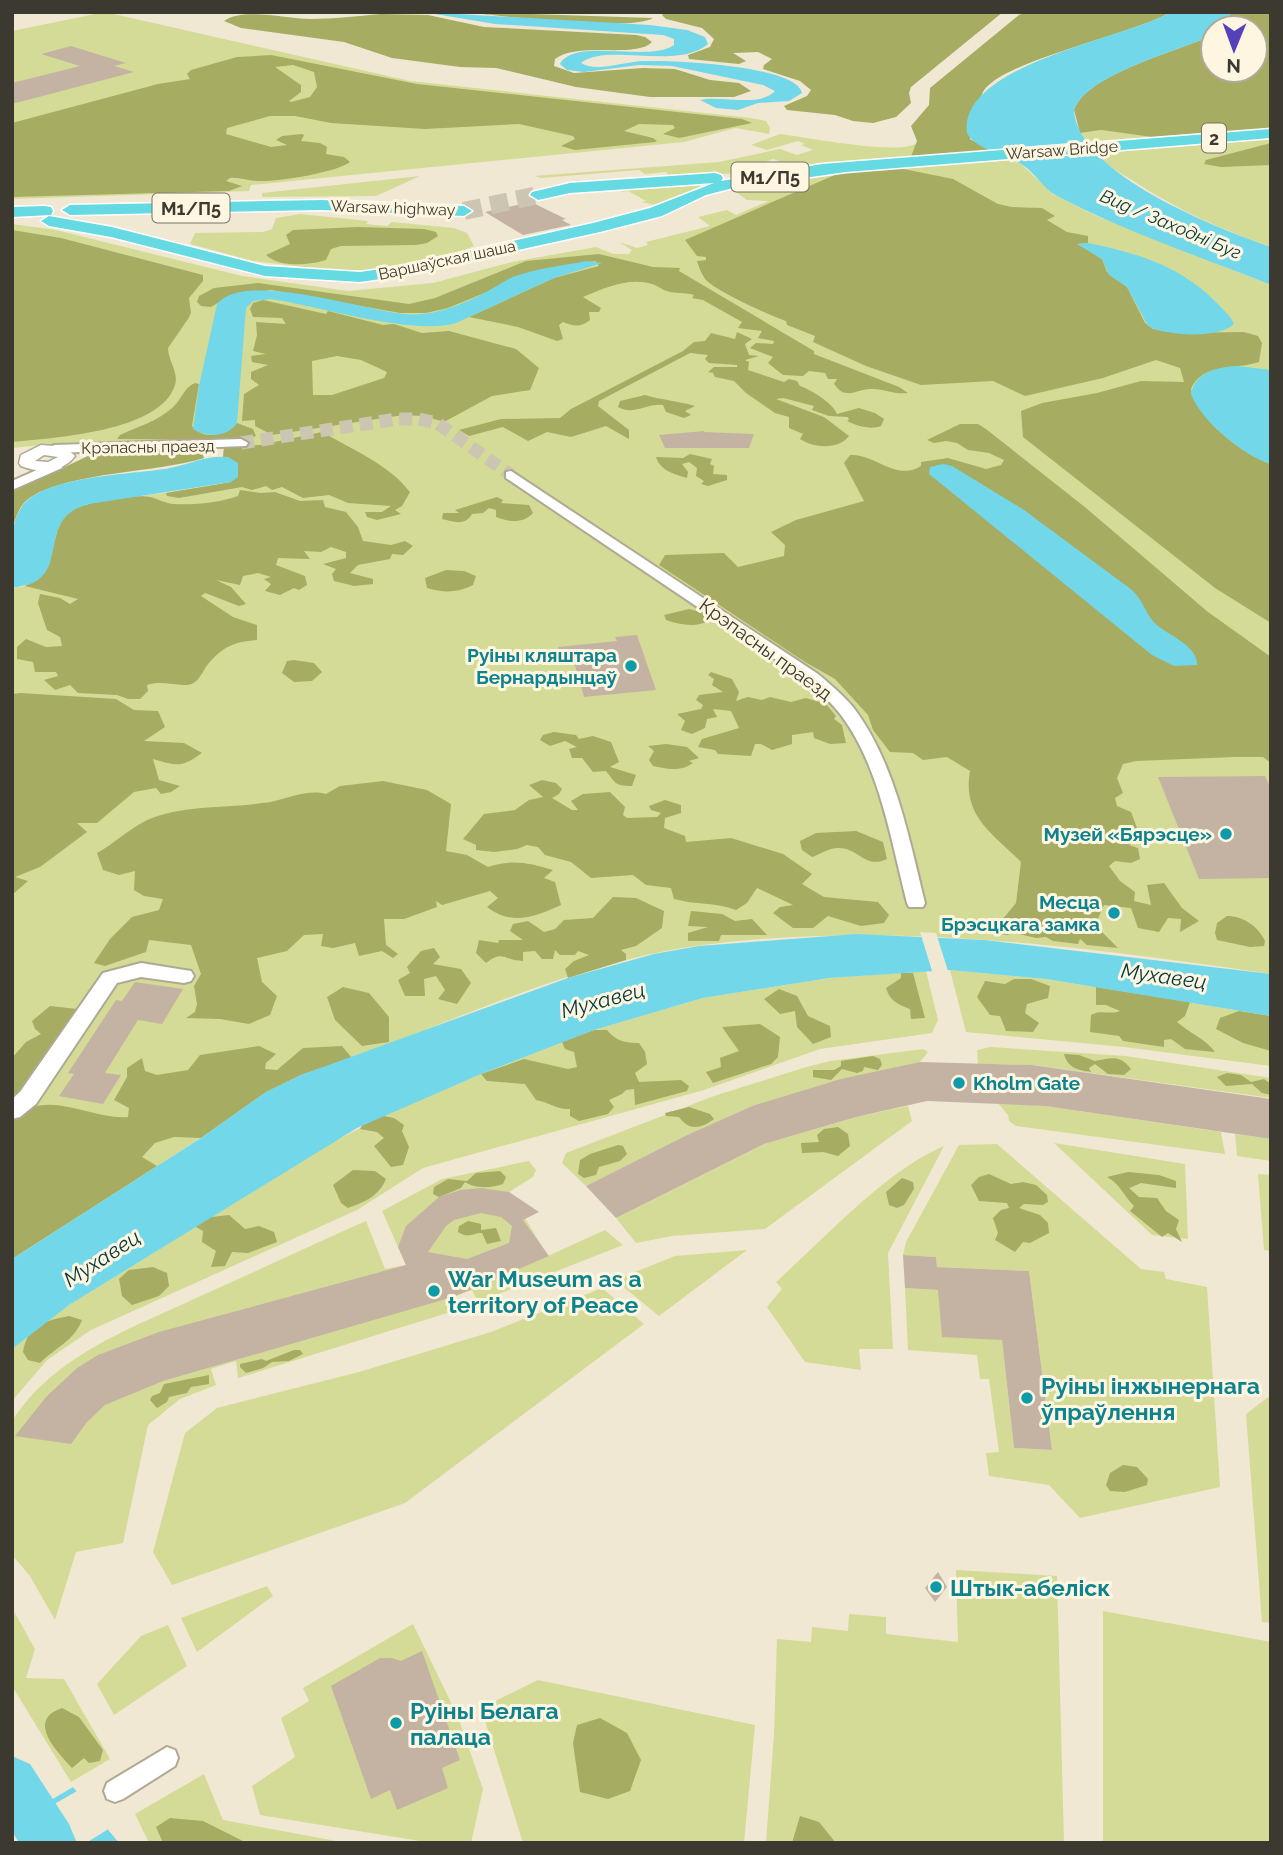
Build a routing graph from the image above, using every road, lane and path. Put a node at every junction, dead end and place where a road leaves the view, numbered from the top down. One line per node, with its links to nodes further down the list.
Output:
1 (1271, 133): 2 (highway, Warsaw Bridge / 2)
2 (1044, 151): 3 (highway, Warsaw Bridge / М1/П5)
3 (967, 157): 4 (highway, Варшаўская шаша / М1/П5)
4 (842, 168): 5 (highway, Варшаўская шаша / М1/П5); 8 (highway, Варшаўская шаша / М1/П5)
5 (538, 195)
6 (464, 211): 8 (highway, Warsaw highway / М1/П5)
7 (12, 212): 8 (highway, Warsaw highway / М1/П5)
8 (47, 216): 9 (highway, Варшаўская шаша / М1/П5)
9 (12, 218)
10 (242, 443): 11 (street, Крэпасны праезд)
11 (54, 456): 12 (street); 14 (street, Крэпасны праезд)
12 (17, 458): 14 (street)
13 (512, 475): 15 (street, Крэпасны праезд)
14 (12, 486)
15 (916, 903)
16 (184, 976): 17 (street)
17 (12, 1111)
18 (167, 1758): 19 (street)
19 (114, 1791)

